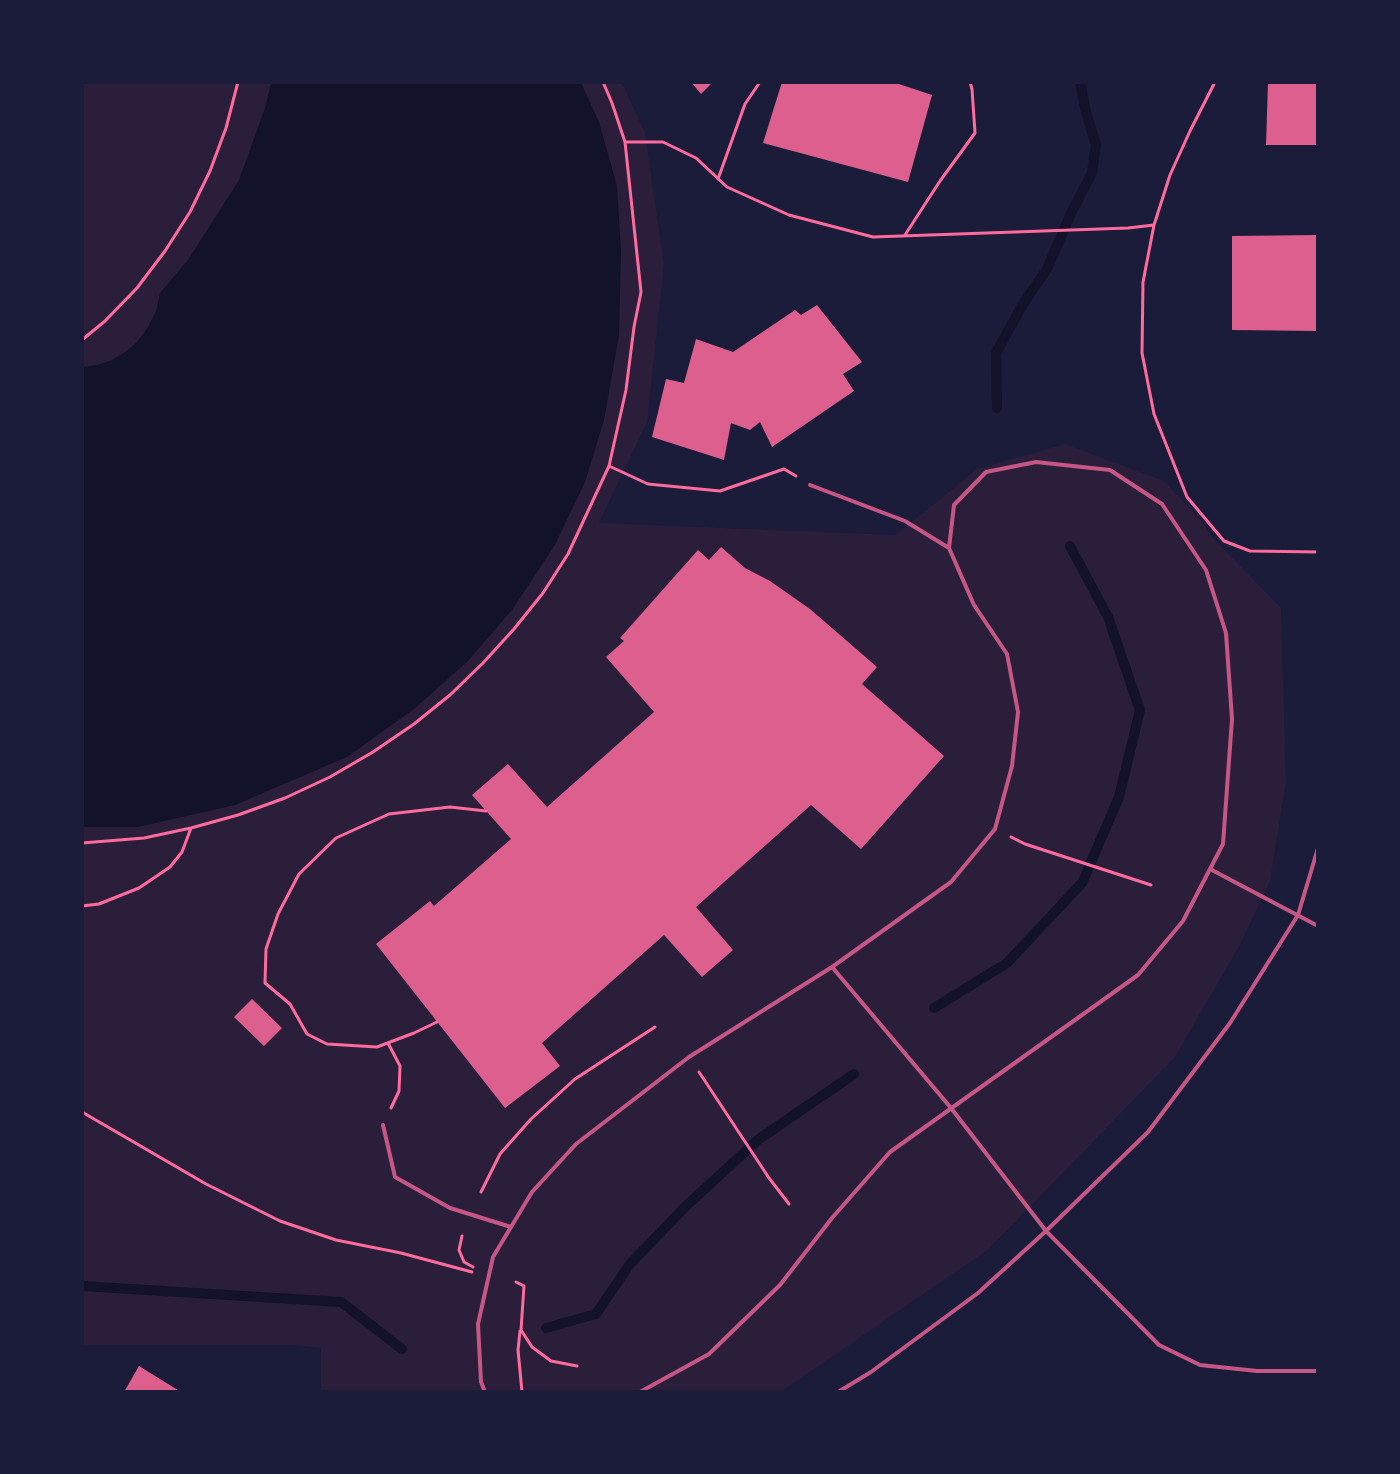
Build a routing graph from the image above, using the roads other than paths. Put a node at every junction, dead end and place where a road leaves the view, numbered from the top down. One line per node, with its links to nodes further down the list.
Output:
1 (810, 485): 2 (lane)
2 (949, 548): 4 (lane); 7 (lane)
3 (1318, 848): 5 (lane)
4 (1210, 869): 5 (lane); 8 (lane)
5 (1298, 916): 6 (lane); 11 (lane)
6 (1318, 926)
7 (832, 967): 8 (lane); 10 (lane)
8 (951, 1108): 11 (lane); 14 (lane)
9 (383, 1125): 10 (lane)
10 (511, 1227): 13 (lane)
11 (1046, 1231): 12 (lane); 15 (lane)
12 (1318, 1370)
13 (485, 1392)
14 (640, 1392)
15 (838, 1392)

